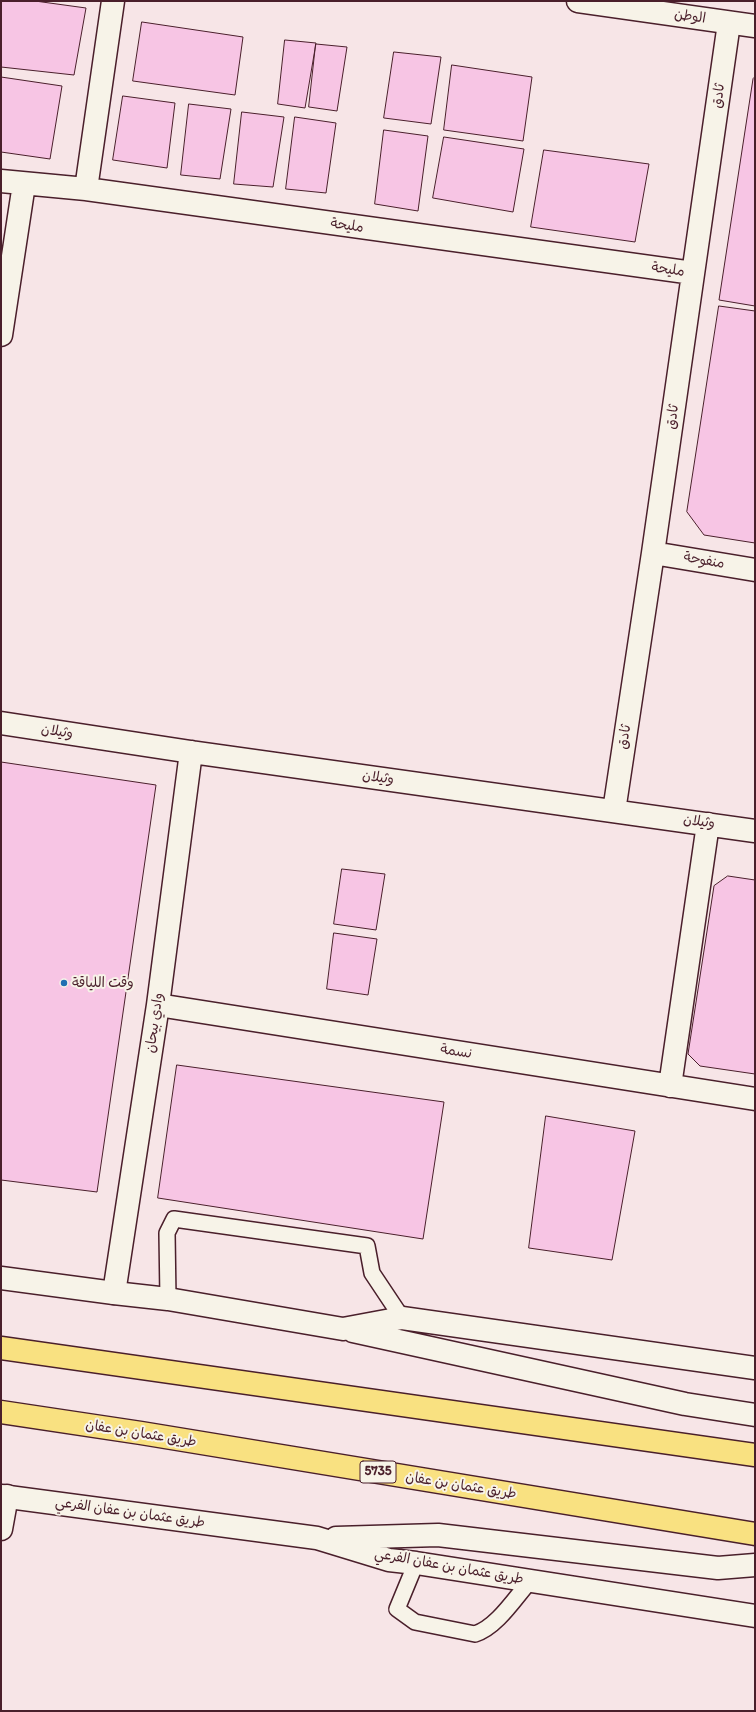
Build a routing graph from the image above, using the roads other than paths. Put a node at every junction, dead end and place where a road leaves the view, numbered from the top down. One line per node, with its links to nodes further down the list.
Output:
1 (113, 1): 7 (street)
2 (578, 1): 3 (street, الوطن)
3 (729, 23): 4 (street, الوطن); 8 (street, ثادق)
4 (755, 26)
5 (1, 181): 6 (street, مليحة)
6 (24, 184): 7 (street, مليحة); 9 (street)
7 (86, 190): 8 (street, مليحة)
8 (694, 273): 10 (street, ثادق)
9 (1, 335)
10 (653, 552): 11 (street, منفوحة); 14 (street, ثادق)
11 (755, 570)
12 (1, 723): 13 (street, وثيلان)
13 (191, 752): 14 (street, وثيلان); 17 (street, وادي بيحان)
14 (614, 811): 15 (street, وثيلان)
15 (708, 824): 16 (street, وثيلان); 18 (street)
16 (755, 831)
17 (158, 1004): 18 (street, نسمة); 21 (street, وادي بيحان)
18 (670, 1086): 19 (street, نسمة)
19 (755, 1099)
20 (1, 1278): 21 (street)
21 (114, 1293): 22 (street)
22 (168, 1299): 23 (lane); 24 (street)
23 (402, 1318): 24 (street); 26 (street)
24 (343, 1329): 28 (street)
25 (1, 1348): 29 (main road)
26 (755, 1368)
27 (1, 1412): 32 (main road, طريق عثمان بن عفان / 5735)
28 (755, 1415)
29 (755, 1455)
30 (4, 1496): 31 (street); 33 (street, طريق عثمان بن عفان الفرعي)
31 (1, 1529)
32 (755, 1534)
33 (317, 1538): 34 (street, طريق عثمان بن عفان الفرعي); 35 (street)
34 (416, 1563): 36 (street, طريق عثمان بن عفان الفرعي); 36 (lane)
35 (755, 1565)
36 (530, 1581): 37 (street, طريق عثمان بن عفان الفرعي)
37 (755, 1616)

